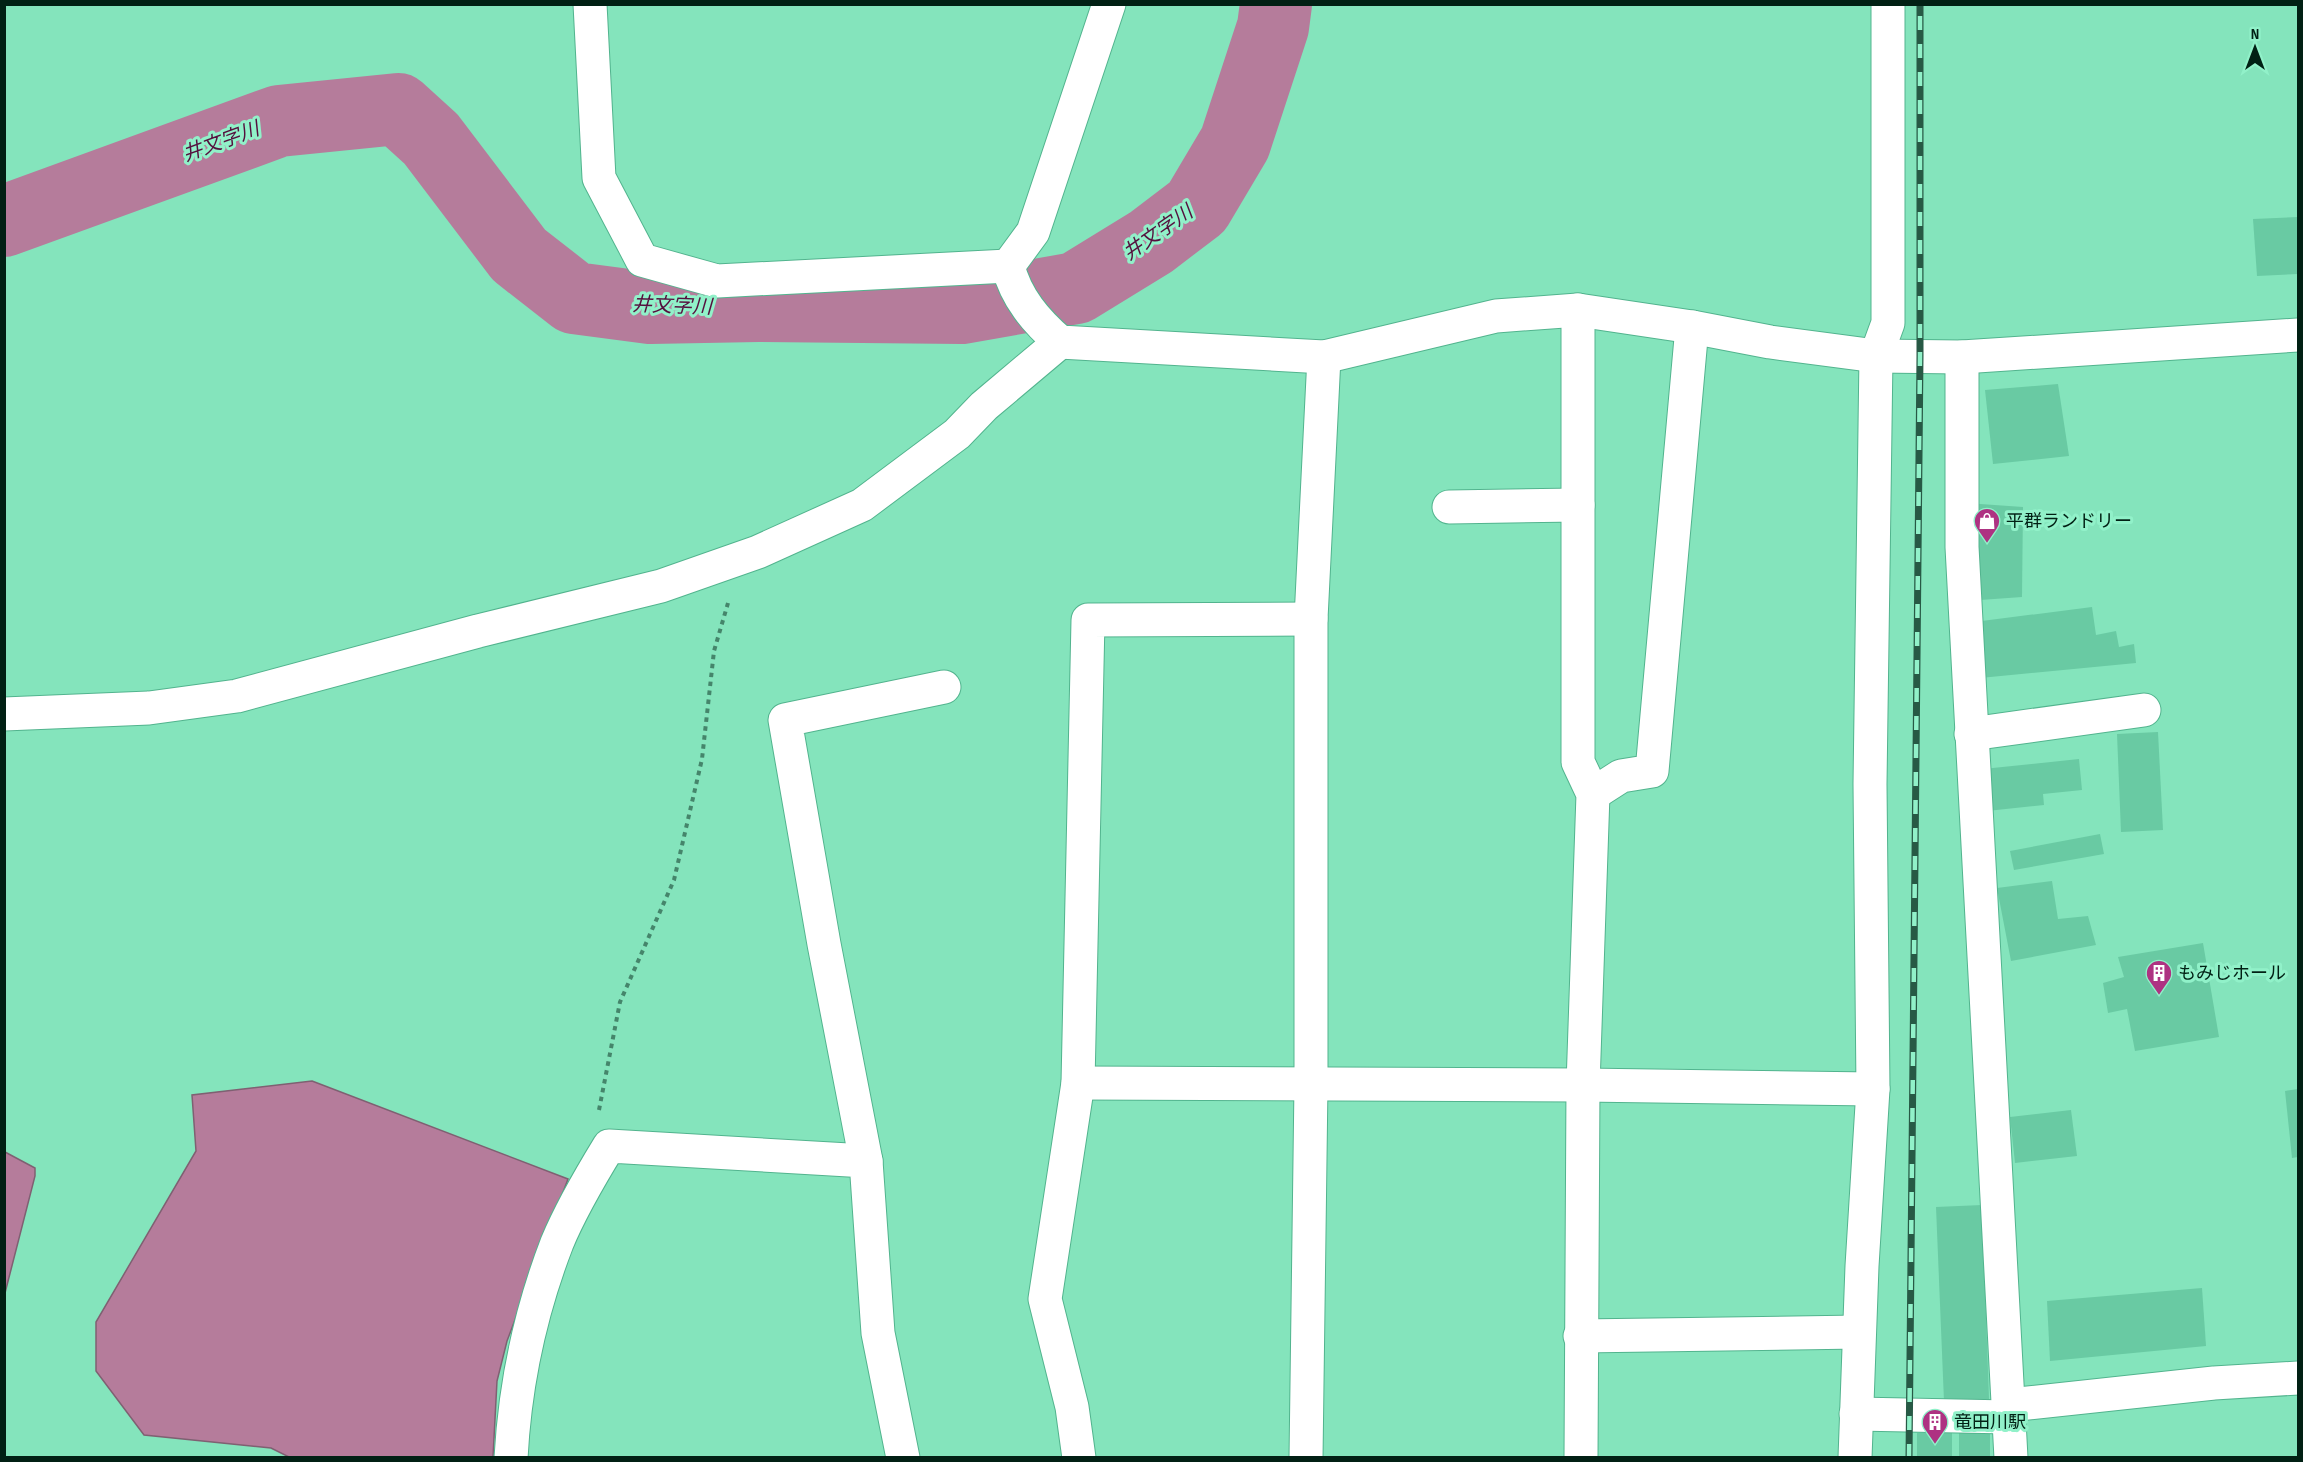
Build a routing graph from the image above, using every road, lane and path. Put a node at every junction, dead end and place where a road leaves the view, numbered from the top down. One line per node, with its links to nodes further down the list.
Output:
1 (590, 4): 4 (street)
2 (1109, 4): 4 (street)
3 (1888, 4): 9 (street)
4 (1010, 276): 7 (street)
5 (1578, 310): 6 (street); 10 (street); 12 (street)
6 (1692, 327): 9 (street); 20 (street)
7 (1050, 333): 10 (street); 14 (street)
8 (2298, 335): 11 (street)
9 (1876, 356): 11 (street); 24 (street)
10 (1324, 357): 15 (street)
11 (1962, 357): 19 (street)
12 (1578, 505): 13 (street); 20 (street)
13 (1449, 507)
14 (754, 553): 18 (street); 25 (path)
15 (1311, 619): 21 (street); 22 (street)
16 (944, 687): 26 (street)
17 (2145, 710): 19 (street)
18 (4, 714)
19 (1971, 734): 30 (street)
20 (1593, 794): 23 (street)
21 (1078, 1083): 22 (street); 34 (street)
22 (1311, 1084): 23 (street); 35 (street)
23 (1583, 1085): 24 (street); 28 (street)
24 (1873, 1089): 27 (street)
25 (597, 1118)
26 (866, 1161): 32 (street); 33 (street)
27 (1859, 1332): 28 (street); 31 (street)
28 (1580, 1336): 36 (street)
29 (2298, 1378): 30 (street)
30 (2009, 1411): 31 (street); 38 (street)
31 (1856, 1414): 37 (street)
32 (511, 1458)
33 (903, 1458)
34 (1079, 1458)
35 (1306, 1458)
36 (1581, 1458)
37 (1855, 1458)
38 (2011, 1458)

